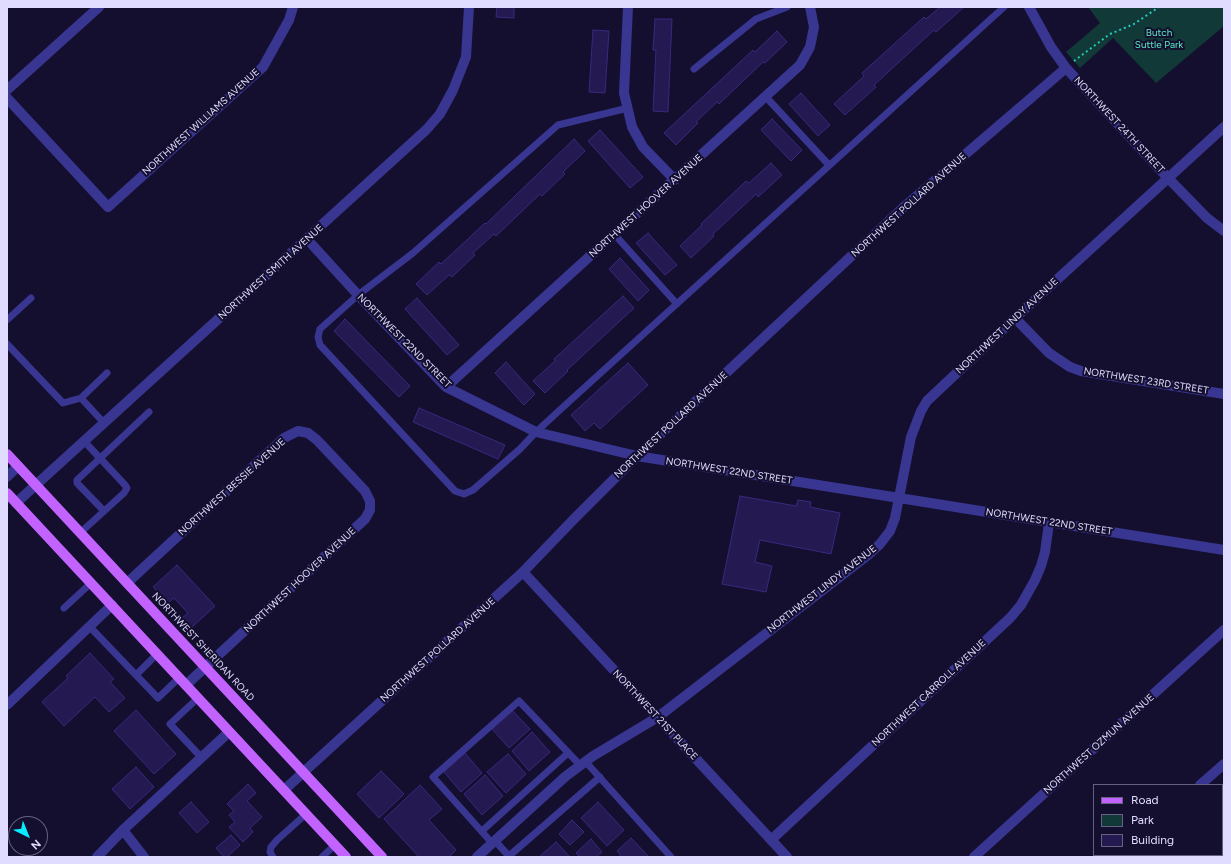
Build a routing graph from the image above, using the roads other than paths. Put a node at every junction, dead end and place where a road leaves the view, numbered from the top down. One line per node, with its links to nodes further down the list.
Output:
1 (99, 7): 11 (street)
2 (293, 7): 13 (street, NORTHWEST WILLIAMS AVENUE)
3 (469, 7): 21 (street, NORTHWEST SMITH AVENUE)
4 (628, 7): 14 (street)
5 (787, 7): 10 (lane)
6 (810, 7): 12 (street, NORTHWEST HOOVER AVENUE)
7 (1004, 7): 16 (lane)
8 (1029, 7): 9 (street, NORTHWEST 24TH STREET)
9 (1066, 68): 17 (street, NORTHWEST 24TH STREET); 37 (street, NORTHWEST POLLARD AVENUE)
10 (694, 69)
11 (7, 90)
12 (766, 97): 16 (lane); 18 (street, NORTHWEST HOOVER AVENUE)
13 (7, 98)
14 (628, 108): 18 (street); 22 (lane)
15 (1224, 127): 17 (street, NORTHWEST LINDY AVENUE)
16 (829, 165): 24 (lane)
17 (1168, 178): 19 (street, NORTHWEST 24TH STREET); 25 (street, NORTHWEST LINDY AVENUE)
18 (674, 180): 20 (street, NORTHWEST HOOVER AVENUE)
19 (1224, 231)
20 (615, 235): 24 (lane); 29 (street, NORTHWEST HOOVER AVENUE)
21 (307, 240): 22 (street, NORTHWEST 22ND STREET); 33 (street, NORTHWEST SMITH AVENUE)
22 (358, 295): 29 (street, NORTHWEST 22ND STREET); 34 (lane)
23 (31, 298): 26 (lane)
24 (677, 304): 34 (lane)
25 (1015, 318): 30 (street, NORTHWEST 23RD STREET); 44 (street, NORTHWEST LINDY AVENUE)
26 (7, 320)
27 (7, 344): 31 (lane)
28 (107, 373): 31 (lane)
29 (446, 387): 34 (street, NORTHWEST 22ND STREET)
30 (1224, 394)
31 (81, 398): 33 (lane)
32 (149, 412): 38 (lane)
33 (104, 423): 35 (street, NORTHWEST SMITH AVENUE)
34 (536, 432): 37 (street, NORTHWEST 22ND STREET)
35 (84, 441): 38 (lane); 42 (street, NORTHWEST SMITH AVENUE)
36 (7, 454): 40 (main road, NORTHWEST SHERIDAN ROAD)
37 (637, 456): 44 (street, NORTHWEST 22ND STREET); 50 (street, NORTHWEST POLLARD AVENUE)
38 (100, 458): 46 (lane); 46 (lane)
39 (340, 464): 52 (street, NORTHWEST BESSIE AVENUE); 58 (street, NORTHWEST HOOVER AVENUE)
40 (18, 466): 41 (street); 42 (main road, NORTHWEST SHERIDAN ROAD)
41 (7, 477)
42 (35, 485): 45 (street, NORTHWEST SMITH AVENUE); 48 (main road, NORTHWEST SHERIDAN ROAD)
43 (7, 493): 45 (main road)
44 (899, 498): 47 (street, NORTHWEST 22ND STREET); 63 (street, NORTHWEST LINDY AVENUE)
45 (16, 503): 51 (main road)
46 (104, 512): 48 (lane)
47 (1049, 523): 49 (street, NORTHWEST 22ND STREET); 76 (street, NORTHWEST CARROLL AVENUE)
48 (80, 533): 52 (main road, NORTHWEST SHERIDAN ROAD)
49 (1224, 550)
50 (523, 572): 63 (street, NORTHWEST 21ST PLACE); 69 (street, NORTHWEST POLLARD AVENUE)
51 (91, 583): 53 (main road); 54 (lane)
52 (127, 583): 58 (main road, NORTHWEST SHERIDAN ROAD)
53 (112, 605): 55 (street); 57 (main road)
54 (64, 608)
55 (89, 626): 59 (lane); 62 (street)
56 (1224, 630): 89 (street, NORTHWEST OZMUN AVENUE)
57 (157, 654): 59 (lane); 60 (main road)
58 (206, 668): 60 (street, NORTHWEST HOOVER AVENUE); 69 (main road, NORTHWEST SHERIDAN ROAD)
59 (136, 675): 60 (lane)
60 (183, 682): 61 (main road)
61 (198, 698): 64 (main road); 66 (lane)
62 (7, 705)
63 (658, 717): 67 (street, NORTHWEST LINDY AVENUE); 76 (street, NORTHWEST 21ST PLACE)
64 (229, 732): 66 (street); 72 (main road)
65 (568, 754): 67 (lane); 75 (lane); 75 (lane)
66 (201, 758): 74 (street)
67 (582, 763): 70 (lane); 77 (street, NORTHWEST LINDY AVENUE)
68 (1224, 764): 71 (street)
69 (303, 772): 72 (street, NORTHWEST POLLARD AVENUE); 84 (main road, NORTHWEST SHERIDAN ROAD)
70 (600, 777): 86 (lane); 87 (lane)
71 (1201, 784)
72 (284, 790): 73 (main road)
73 (306, 814): 78 (main road); 81 (lane)
74 (123, 830): 79 (street); 80 (street)
75 (482, 831): 77 (lane)
76 (771, 840): 88 (street, NORTHWEST 21ST PLACE)
77 (494, 842): 85 (street, NORTHWEST LINDY AVENUE); 86 (lane)
78 (335, 845): 82 (lane); 83 (main road)
79 (97, 857)
80 (144, 857)
81 (273, 857)
82 (322, 857)
83 (346, 857)
84 (382, 857)
85 (477, 857)
86 (509, 857)
87 (671, 857)
88 (787, 857)
89 (974, 857)

